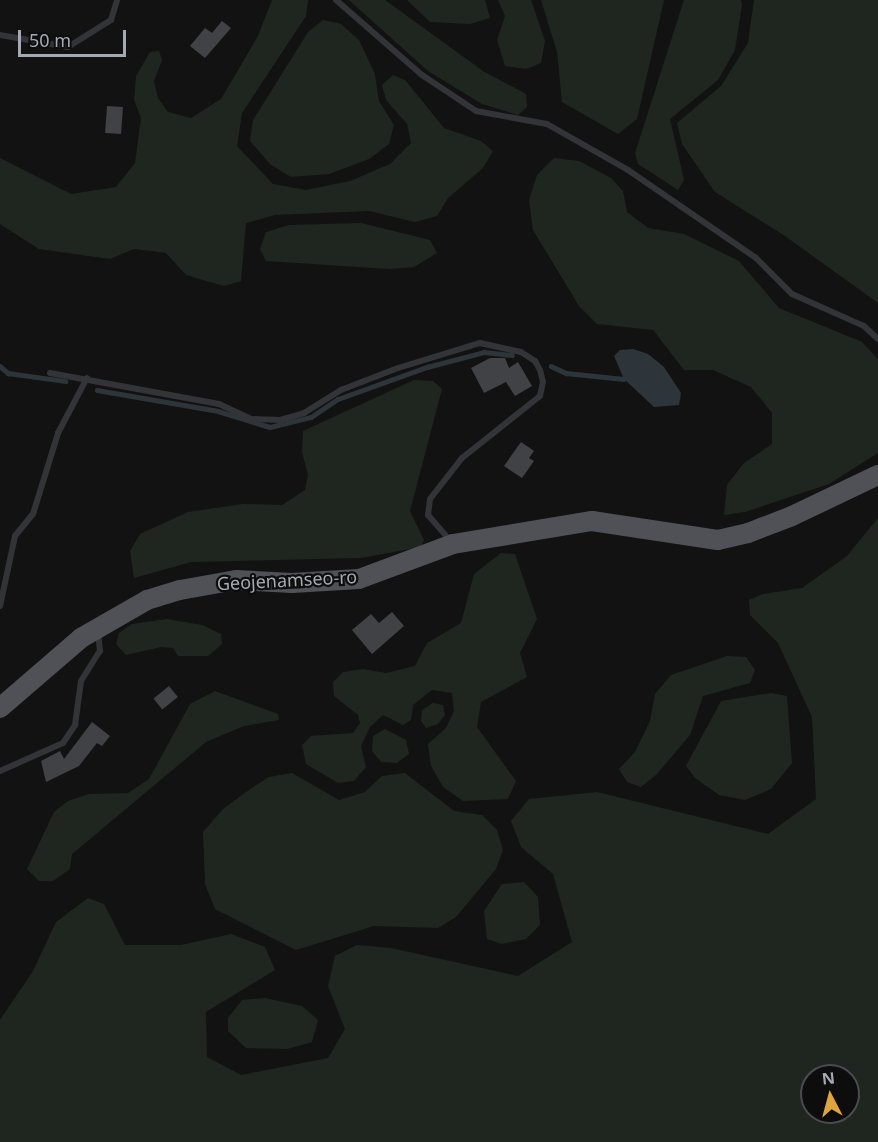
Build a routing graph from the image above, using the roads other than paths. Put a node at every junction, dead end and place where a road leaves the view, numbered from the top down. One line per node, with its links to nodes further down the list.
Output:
1 (117, 0): 3 (lane)
2 (336, 0): 4 (lane)
3 (0, 34)
4 (878, 339)
5 (50, 373): 6 (lane)
6 (87, 378): 8 (lane); 9 (lane)
7 (878, 475): 8 (main road, Geojenamseo-ro)
8 (453, 544): 11 (main road, Geojenamseo-ro)
9 (3, 563): 10 (lane)
10 (0, 606)
11 (98, 628): 12 (main road, Geojenamseo-ro); 13 (lane)
12 (0, 708)
13 (0, 771)

